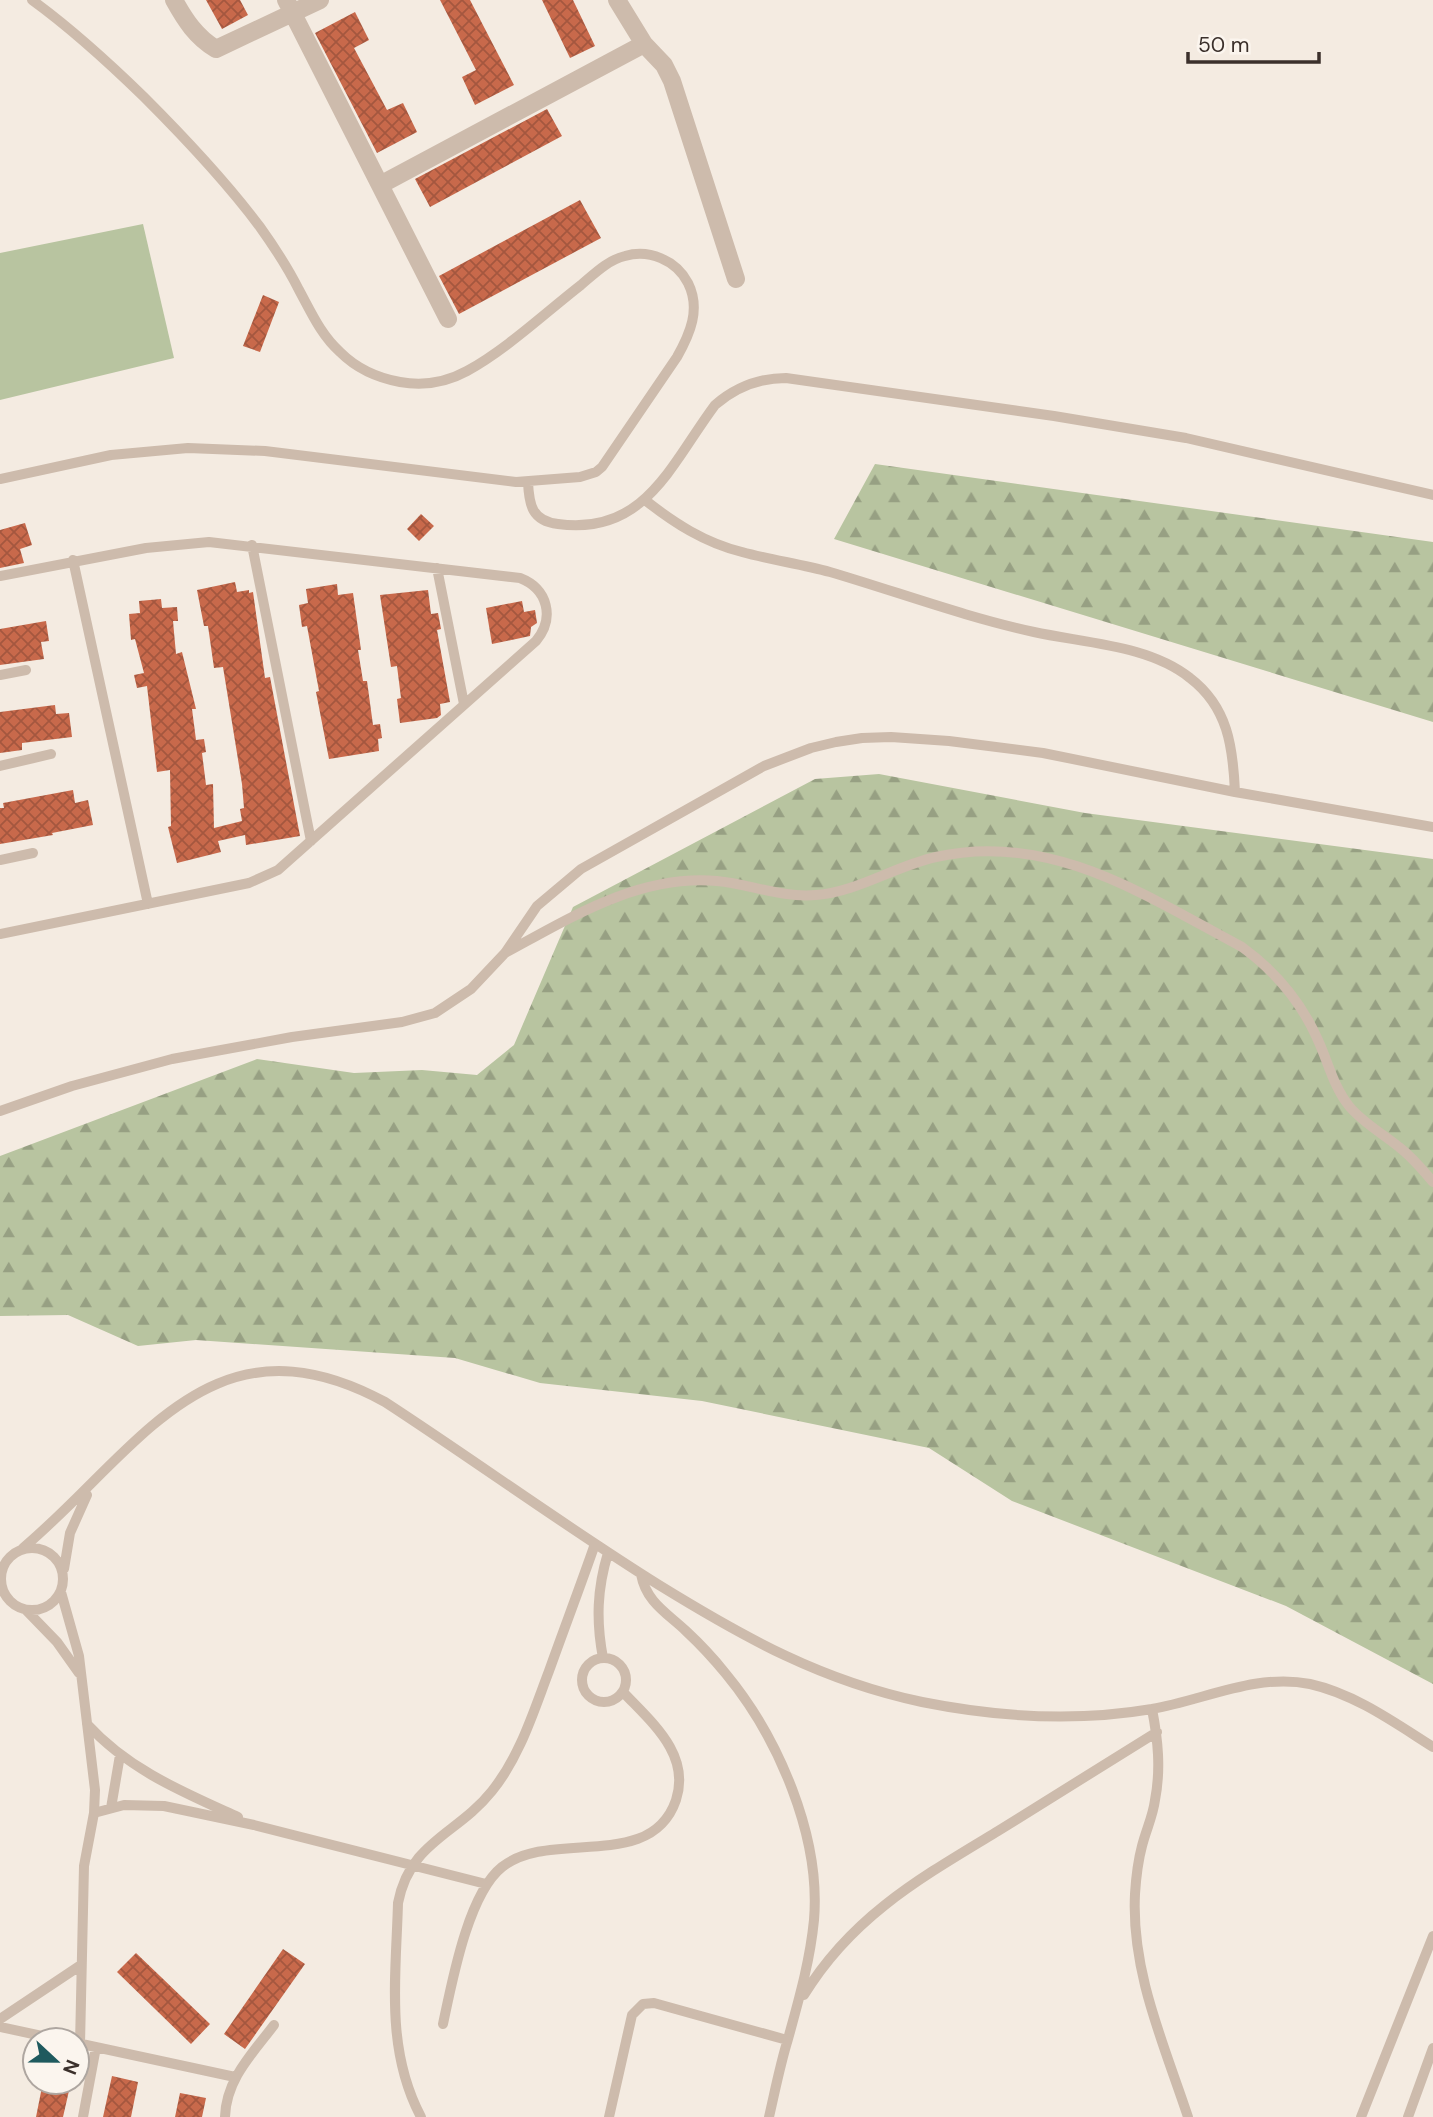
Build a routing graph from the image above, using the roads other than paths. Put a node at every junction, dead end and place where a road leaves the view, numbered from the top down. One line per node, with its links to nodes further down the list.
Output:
1 (32, 0): 11 (lane)
2 (174, 0): 5 (street)
3 (320, 0): 5 (street)
4 (617, 0): 6 (street)
5 (290, 7): 7 (street)
6 (644, 44): 7 (street); 8 (street)
7 (380, 185): 9 (street)
8 (736, 279)
9 (448, 319)
10 (0, 479): 11 (lane)
11 (527, 482): 13 (lane)
12 (1433, 495): 13 (lane)
13 (645, 500): 23 (lane)
14 (252, 545): 15 (lane); 16 (lane); 25 (lane)
15 (73, 560): 17 (lane); 28 (lane)
16 (437, 568): 20 (lane); 20 (lane)
17 (0, 576)
18 (26, 670): 19 (lane)
19 (0, 676)
20 (464, 704): 25 (lane)
21 (51, 754): 22 (lane)
22 (0, 766)
23 (1235, 792): 24 (lane); 30 (lane)
24 (1433, 827)
25 (311, 841): 28 (lane)
26 (33, 853): 27 (lane)
27 (0, 860)
28 (148, 904): 29 (lane)
29 (0, 934)
30 (505, 953): 31 (lane); 32 (lane)
31 (0, 1111)
32 (1433, 1182)
33 (95, 1480): 34 (lane); 35 (lane); 38 (lane)
34 (595, 1544): 36 (lane); 54 (lane)
35 (23, 1548): 37 (lane); 38 (lane)
36 (608, 1553): 39 (lane); 43 (lane)
37 (3, 1561): 41 (lane)
38 (63, 1572): 40 (lane)
39 (641, 1574): 46 (lane); 58 (lane)
40 (61, 1592): 42 (lane); 44 (lane)
41 (4, 1598): 42 (lane)
42 (26, 1610): 44 (lane)
43 (603, 1658): 45 (lane); 45 (lane)
44 (82, 1678): 47 (lane)
45 (623, 1692): 55 (lane)
46 (1152, 1709): 48 (lane); 49 (lane)
47 (87, 1724): 50 (lane); 52 (lane)
48 (1157, 1732): 58 (lane); 77 (lane)
49 (1433, 1747)
50 (120, 1755): 51 (lane); 53 (lane)
51 (111, 1808): 52 (lane); 53 (lane)
52 (94, 1813): 57 (lane)
53 (254, 1825): 54 (lane)
54 (411, 1865): 55 (lane); 74 (lane)
55 (486, 1884): 60 (lane)
56 (1433, 1936): 78 (lane)
57 (81, 1965): 59 (lane); 62 (lane)
58 (799, 2003): 65 (lane)
59 (0, 2019)
60 (443, 2024)
61 (274, 2025): 69 (lane)
62 (79, 2026)
63 (0, 2027): 64 (lane)
64 (21, 2031)
65 (787, 2040): 75 (lane); 76 (lane)
66 (91, 2047): 67 (lane)
67 (96, 2048): 69 (lane); 72 (lane)
68 (1433, 2048): 70 (lane)
69 (235, 2077): 73 (lane)
70 (1420, 2084): 71 (lane); 79 (lane)
71 (1433, 2087)
72 (83, 2117)
73 (225, 2117)
74 (421, 2117)
75 (609, 2117)
76 (769, 2117)
77 (1188, 2117)
78 (1360, 2117)
79 (1408, 2117)

